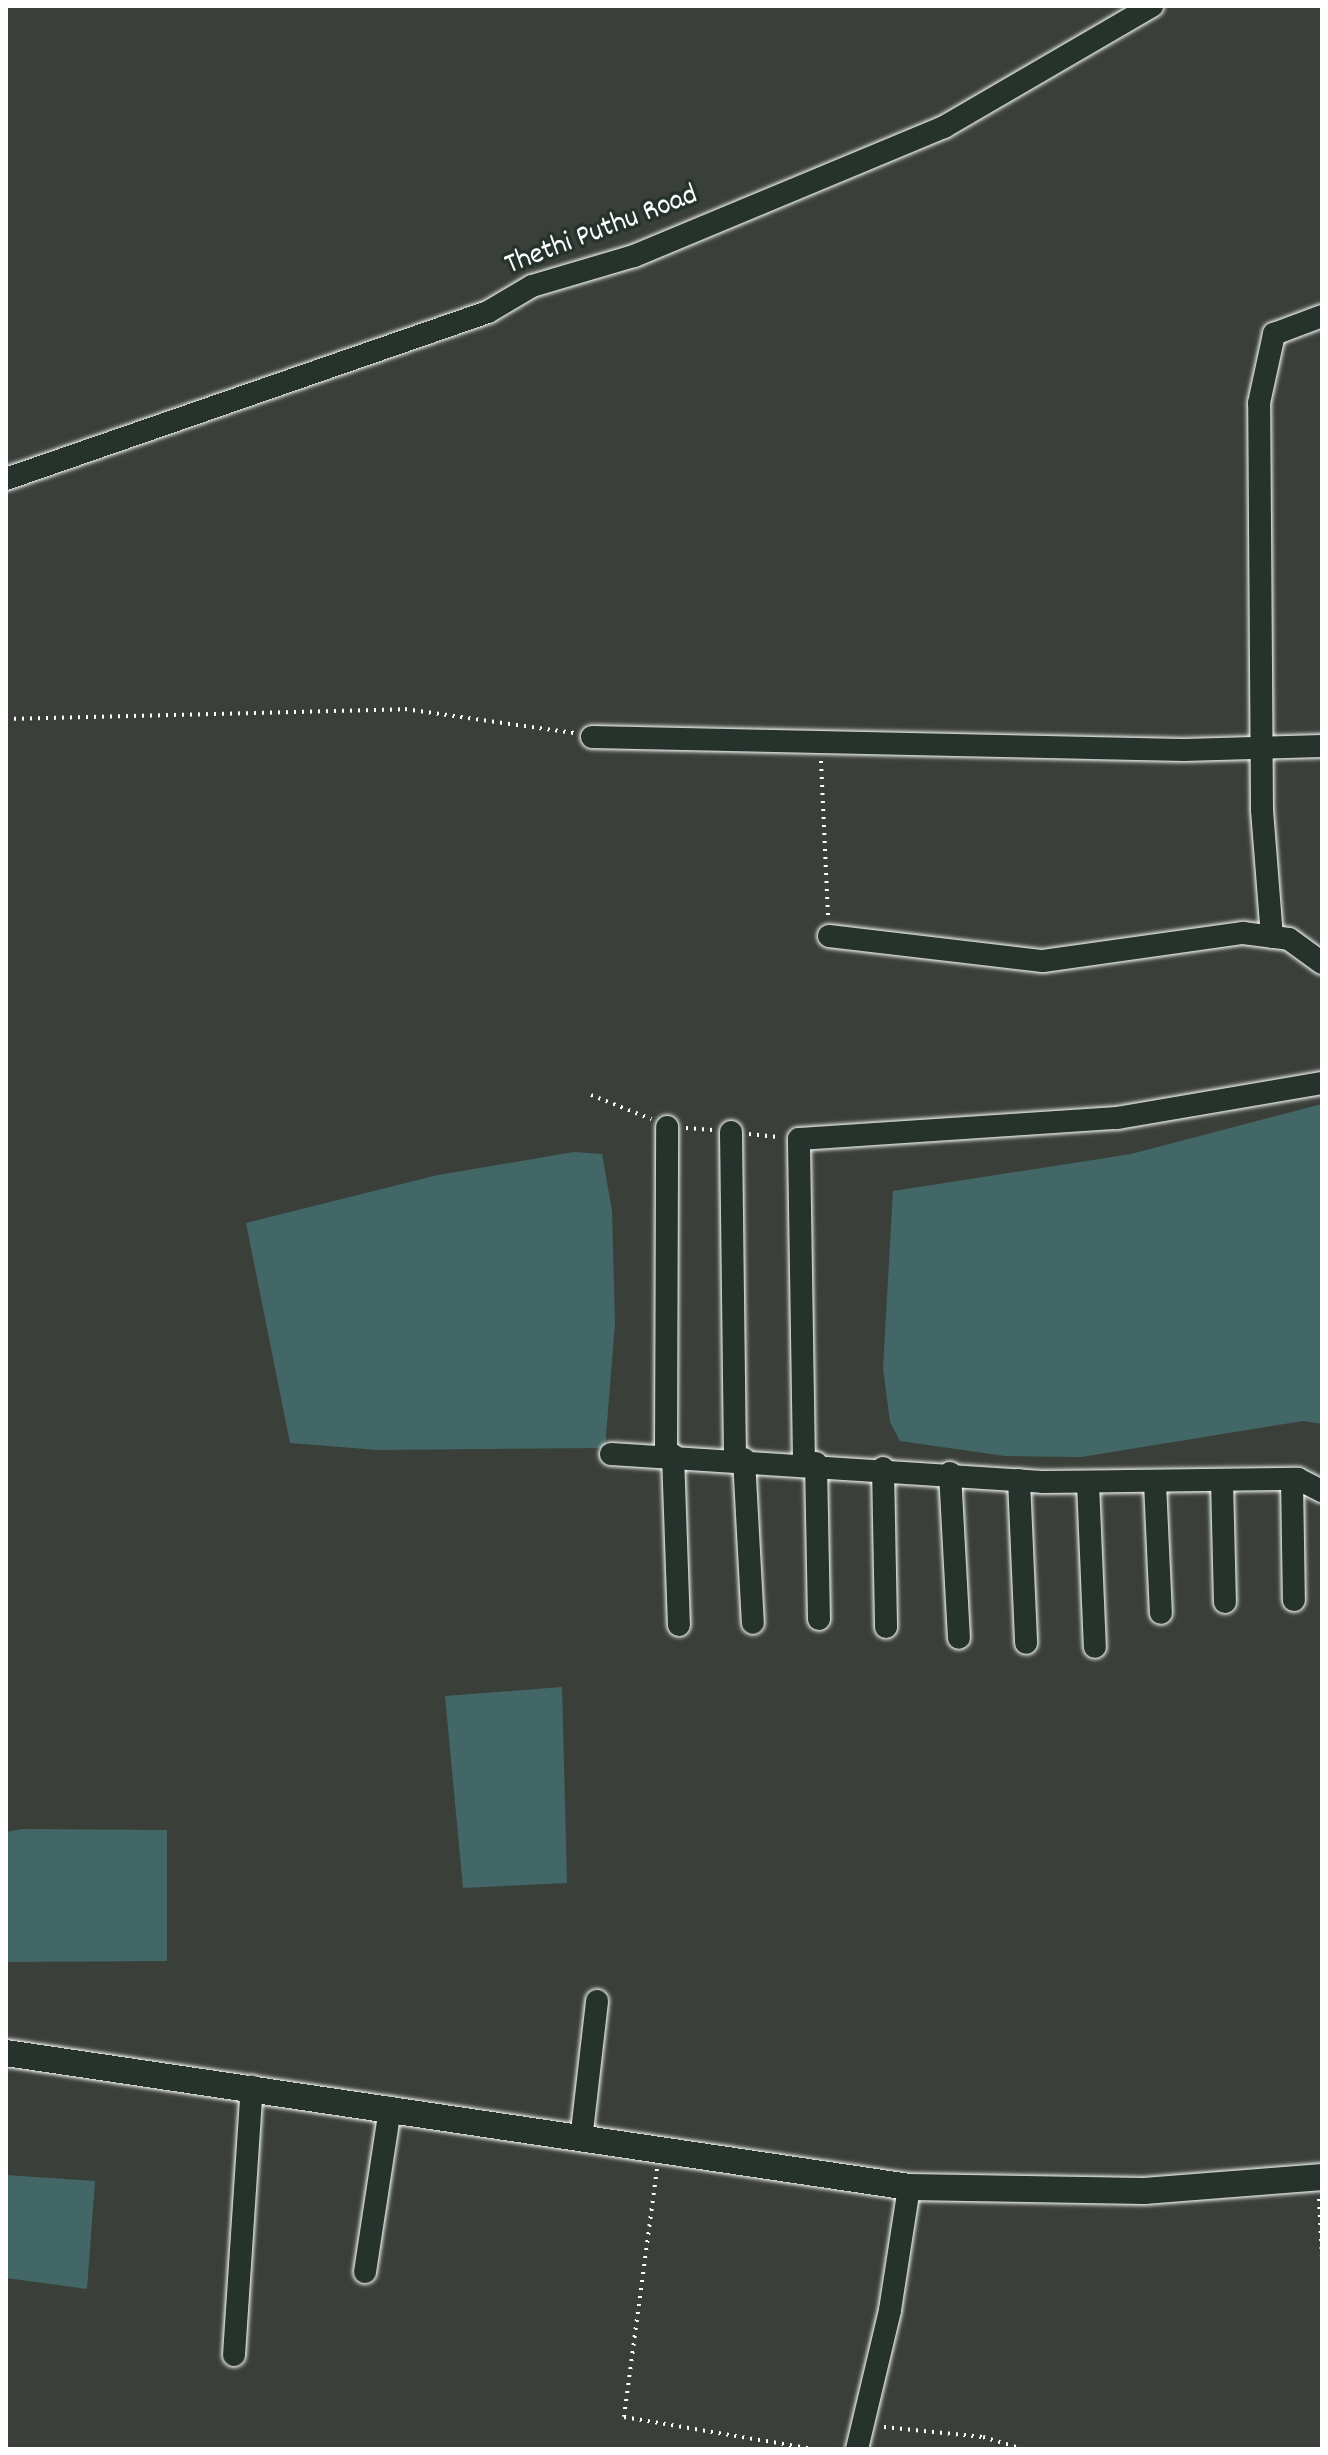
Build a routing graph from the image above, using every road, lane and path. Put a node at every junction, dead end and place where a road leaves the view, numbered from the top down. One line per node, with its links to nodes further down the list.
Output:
1 (1152, 6): 3 (street, Thethi Puthu Road)
2 (1322, 316): 7 (street)
3 (6, 479)
4 (6, 719): 5 (path)
5 (592, 737): 6 (street)
6 (820, 742): 7 (street); 9 (path)
7 (1265, 746): 8 (street); 10 (street)
8 (1322, 746)
9 (829, 936): 10 (street)
10 (1272, 937): 11 (street)
11 (1322, 963)
12 (1322, 1083): 16 (street)
13 (591, 1095): 14 (path)
14 (667, 1127): 15 (path); 18 (street)
15 (731, 1132): 16 (path); 19 (street)
16 (799, 1139): 20 (street)
17 (611, 1454): 18 (street)
18 (670, 1455): 19 (street); 34 (street)
19 (739, 1458): 20 (street); 33 (street)
20 (810, 1463): 21 (street); 32 (street)
21 (883, 1468): 22 (street); 35 (street)
22 (950, 1473): 24 (street); 36 (street)
23 (1292, 1479): 25 (street); 28 (street); 29 (street)
24 (1019, 1480): 26 (street); 37 (street)
25 (1222, 1481): 27 (street); 30 (street)
26 (1088, 1483): 27 (street); 38 (street)
27 (1155, 1483): 31 (street)
28 (1322, 1491)
29 (1294, 1600)
30 (1225, 1602)
31 (1161, 1613)
32 (819, 1619)
33 (753, 1623)
34 (679, 1625)
35 (886, 1627)
36 (959, 1638)
37 (1026, 1643)
38 (1095, 1647)
39 (597, 2001): 43 (street)
40 (6, 2053): 41 (main road)
41 (252, 2087): 42 (main road); 49 (street)
42 (390, 2108): 43 (main road); 48 (street)
43 (581, 2140): 44 (main road)
44 (660, 2151): 46 (main road); 51 (path)
45 (1320, 2177): 46 (main road); 47 (path)
46 (909, 2187): 50 (street)
47 (1322, 2259)
48 (365, 2272)
49 (234, 2355)
50 (859, 2439): 52 (path)
51 (814, 2449)
52 (1023, 2449)

